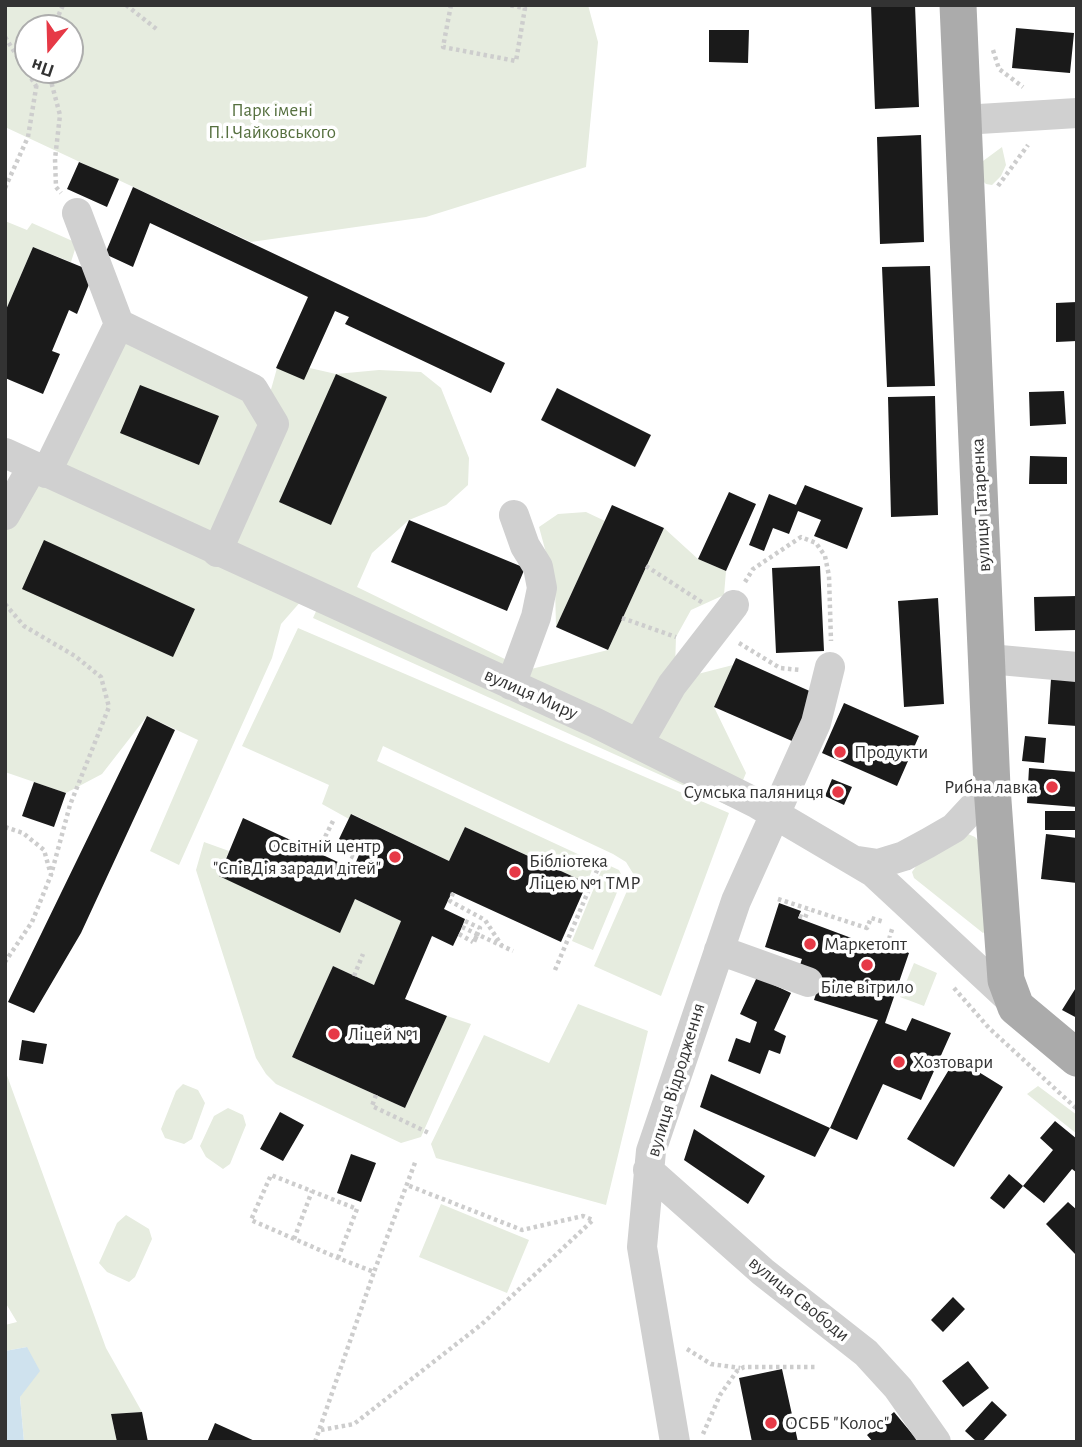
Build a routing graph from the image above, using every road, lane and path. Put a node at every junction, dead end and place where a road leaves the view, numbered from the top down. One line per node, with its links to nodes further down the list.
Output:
1 (127, 5): 5 (path)
2 (451, 5): 3 (path)
3 (508, 5)
4 (958, 5): 12 (main road, вулиця Татаренка)
5 (159, 31)
6 (5, 37): 9 (path)
7 (990, 40): 10 (path)
8 (52, 84): 16 (path)
9 (36, 86): 14 (path)
10 (1028, 89)
11 (1077, 113): 12 (street)
12 (963, 120): 27 (main road, вулиця Татаренка)
13 (1041, 143): 15 (path)
14 (5, 188)
15 (990, 193)
16 (77, 213): 17 (street)
17 (119, 324): 19 (street); 22 (street)
18 (5, 453): 19 (street, вулиця Миру)
19 (39, 469): 20 (street); 22 (street, вулиця Миру)
20 (5, 515)
21 (514, 515): 30 (street)
22 (216, 552): 30 (street, вулиця Миру)
23 (646, 566): 26 (path)
24 (5, 604): 39 (path)
25 (734, 605): 28 (path); 31 (street)
26 (705, 614)
27 (989, 659): 29 (street); 32 (main road, вулиця Татаренка)
28 (830, 667): 33 (street, вулиця Відродження)
29 (1077, 667)
30 (511, 685): 31 (street, вулиця Миру)
31 (638, 744): 33 (street, вулиця Миру)
32 (992, 788): 38 (street); 60 (main road, вулиця Татаренка)
33 (774, 813): 38 (street, вулиця Миру); 53 (street, вулиця Відродження)
34 (333, 821): 37 (path)
35 (5, 827): 39 (path)
36 (603, 856): 57 (path)
37 (357, 859)
38 (858, 861): 60 (street, вулиця Миру)
39 (51, 875): 56 (path)
40 (453, 893): 51 (path)
41 (778, 899): 42 (path)
42 (808, 910): 43 (path); 45 (path)
43 (799, 916)
44 (465, 920): 50 (path)
45 (894, 925): 47 (path); 52 (path)
46 (462, 927): 49 (path)
47 (901, 928)
48 (458, 934): 50 (path)
49 (477, 935): 50 (path); 51 (path)
50 (474, 942)
51 (502, 946): 54 (path)
52 (887, 946)
53 (719, 950): 59 (street); 65 (street, вулиця Відродження)
54 (513, 951)
55 (363, 954): 58 (path)
56 (5, 962)
57 (555, 970)
58 (354, 976)
59 (808, 982)
60 (1014, 1003): 61 (main road)
61 (1077, 1058)
62 (376, 1095): 63 (path)
63 (429, 1133)
64 (416, 1160): 66 (path)
65 (648, 1170): 77 (street, вулиця Відродження); 78 (street, вулиця Свободи)
66 (407, 1185): 70 (path); 74 (path)
67 (312, 1191): 68 (path); 68 (path); 69 (path)
68 (294, 1239): 69 (path)
69 (338, 1258): 70 (path)
70 (374, 1272): 74 (path)
71 (681, 1344): 72 (path)
72 (744, 1367): 73 (path); 75 (path)
73 (815, 1367)
74 (321, 1430): 76 (path)
75 (701, 1441)
76 (315, 1442)
77 (675, 1442)
78 (936, 1442)

